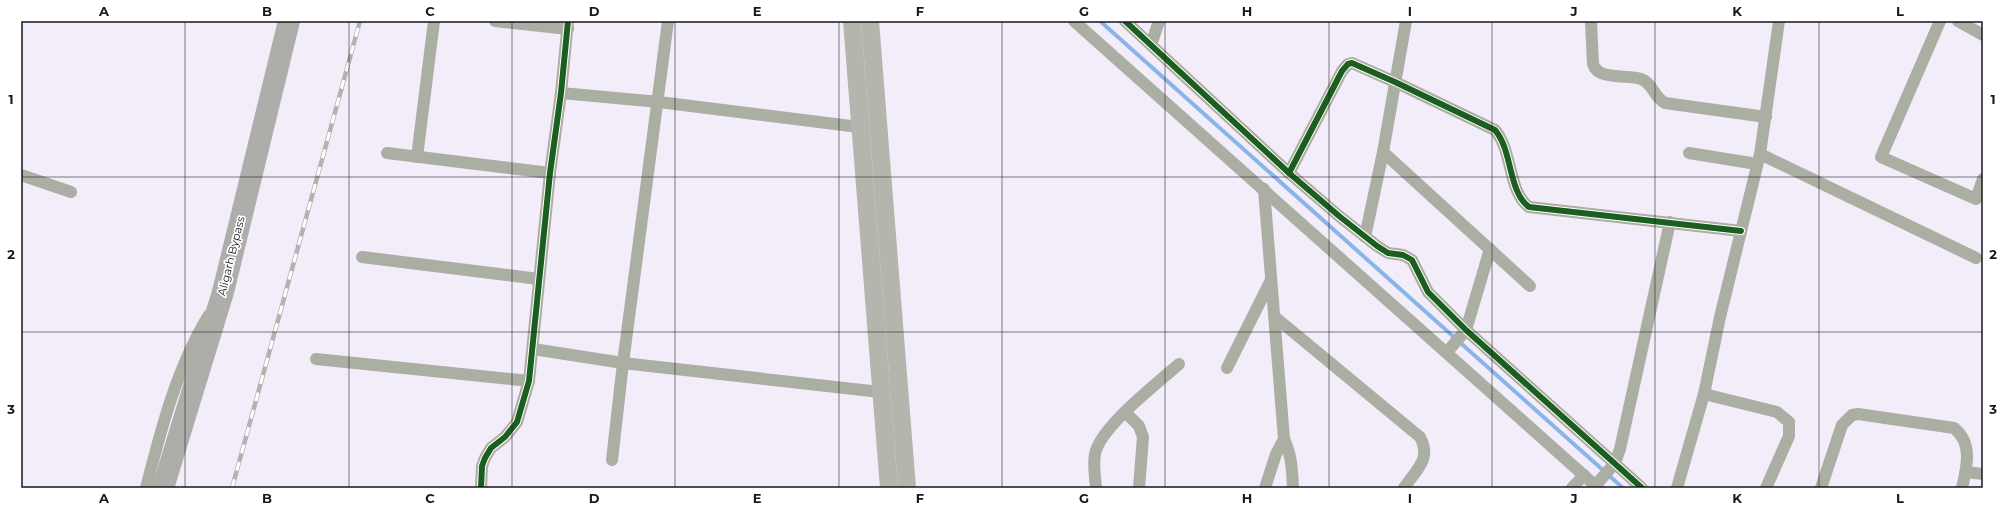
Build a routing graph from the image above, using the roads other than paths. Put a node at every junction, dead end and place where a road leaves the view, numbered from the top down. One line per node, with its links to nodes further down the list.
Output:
1 (289, 21): 43 (highway, Aligarh Bypass)
2 (434, 21): 26 (street)
3 (495, 21): 15 (street)
4 (668, 21): 20 (street)
5 (852, 21): 22 (main road)
6 (870, 21): 65 (main road)
7 (1074, 21): 32 (street)
8 (1125, 21): 17 (street)
9 (1159, 21): 17 (street)
10 (1406, 21): 18 (street)
11 (1591, 21): 21 (street)
12 (1779, 21): 21 (street)
13 (1940, 21): 31 (street)
14 (1958, 21): 16 (street)
15 (568, 25): 19 (street)
16 (1983, 35)
17 (1151, 45): 29 (street)
18 (1395, 82): 23 (street); 29 (street); 34 (street)
19 (561, 93): 20 (street); 28 (street)
20 (659, 102): 22 (street); 48 (street)
21 (1766, 117): 27 (street)
22 (859, 127): 52 (main road)
23 (1383, 152): 36 (street); 37 (street)
24 (1689, 152): 27 (street)
25 (387, 153): 26 (street)
26 (417, 157): 28 (street)
27 (1759, 159): 35 (street); 39 (street)
28 (550, 173): 40 (street)
29 (1289, 173): 36 (street)
30 (21, 175): 33 (street)
31 (1983, 179)
32 (1264, 189): 41 (street); 45 (street)
33 (71, 192)
34 (1670, 222): 35 (street); 60 (street)
35 (1741, 231): 53 (street)
36 (1366, 237): 45 (street)
37 (1490, 249): 42 (street); 45 (street)
38 (362, 257): 40 (street)
39 (1976, 258)
40 (539, 279): 46 (street)
41 (1272, 279): 44 (street); 50 (street)
42 (1530, 286)
43 (223, 292): 61 (street); 62 (highway, Aligarh Bypass)
44 (1275, 317): 55 (street); 70 (street)
45 (1457, 340): 59 (street); 60 (street)
46 (533, 349): 48 (street); 51 (street)
47 (316, 359): 51 (street)
48 (623, 363): 52 (street); 56 (street)
49 (1179, 364): 54 (street)
50 (1227, 368)
51 (529, 381): 63 (street)
52 (880, 392): 64 (main road)
53 (1704, 394): 73 (street); 74 (street)
54 (1125, 412): 66 (street); 67 (street)
55 (1284, 440): 68 (street); 69 (street)
56 (612, 460)
57 (1966, 472): 58 (street); 75 (street); 76 (street)
58 (1983, 474)
59 (1584, 475): 60 (street); 71 (street)
60 (1604, 477): 72 (street)
61 (146, 488)
62 (163, 488)
63 (481, 488)
64 (889, 488)
65 (906, 488)
66 (1096, 488)
67 (1139, 488)
68 (1265, 488)
69 (1294, 488)
70 (1404, 488)
71 (1572, 488)
72 (1642, 488)
73 (1677, 488)
74 (1766, 488)
75 (1821, 488)
76 (1962, 488)

